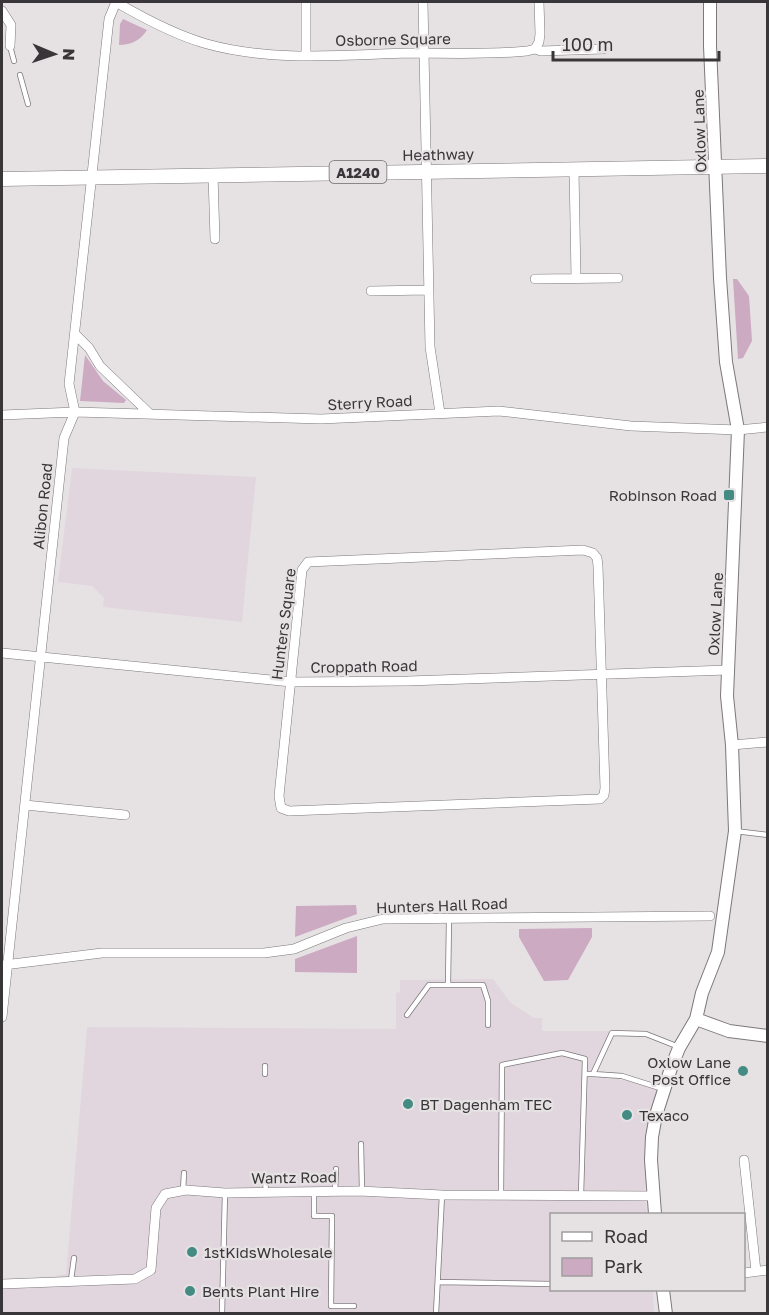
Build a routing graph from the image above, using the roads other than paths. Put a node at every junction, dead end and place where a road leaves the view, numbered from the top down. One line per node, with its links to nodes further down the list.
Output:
1 (116, 2): 11 (street, Osborne Square); 20 (street)
2 (306, 2): 11 (street)
3 (423, 2): 10 (street)
4 (539, 2): 8 (street)
5 (710, 2): 15 (street, Oxlow Lane)
6 (2, 11): 7 (street)
7 (10, 46): 12 (lane)
8 (535, 49): 9 (street, Osborne Square); 10 (street, Osborne Square)
9 (603, 49)
10 (423, 53): 11 (street, Osborne Square); 18 (street)
11 (306, 56)
12 (14, 61)
13 (20, 75): 14 (lane)
14 (28, 104)
15 (715, 166): 16 (main road, Heathway / A1240); 17 (main road, Heathway / A1240); 34 (street, Oxlow Lane)
16 (768, 166)
17 (574, 169): 18 (main road, Heathway / A1240); 23 (street)
18 (426, 171): 19 (main road, Heathway / A1240); 26 (street)
19 (213, 175): 20 (main road, Heathway / A1240); 22 (street)
20 (92, 177): 21 (main road, Heathway / A1240); 28 (street)
21 (2, 179)
22 (215, 239)
23 (576, 278): 24 (street); 25 (street)
24 (618, 278)
25 (535, 279)
26 (428, 290): 27 (street); 31 (street)
27 (371, 291)
28 (75, 334): 29 (street); 30 (street)
29 (75, 412): 30 (street, Sterry Road); 32 (street, Sterry Road); 36 (street, Alibon Road)
30 (149, 413): 31 (street, Sterry Road)
31 (440, 413): 34 (street, Sterry Road)
32 (2, 415)
33 (768, 427): 34 (street)
34 (738, 430): 37 (street, Oxlow Lane)
35 (2, 653): 36 (street, Croppath Road)
36 (40, 657): 39 (street, Croppath Road); 42 (street, Alibon Road)
37 (728, 670): 38 (street, Croppath Road); 41 (street, Oxlow Lane)
38 (601, 674): 39 (street, Croppath Road); 39 (street, Hunters Square); 39 (street, Hunters Square)
39 (291, 682)
40 (768, 742): 41 (street)
41 (732, 745): 44 (street, Oxlow Lane)
42 (25, 805): 43 (street); 48 (street, Alibon Road)
43 (125, 815)
44 (735, 831): 45 (lane); 52 (street, Oxlow Lane)
45 (768, 835)
46 (710, 916): 47 (street, Hunters Hall Road)
47 (449, 919): 48 (street, Hunters Hall Road); 49 (lane)
48 (4, 965): 51 (street, Alibon Road)
49 (448, 985): 50 (lane); 53 (lane)
50 (407, 1015)
51 (2, 1017)
52 (696, 1019): 54 (street); 55 (street, Oxlow Lane)
53 (488, 1025)
54 (768, 1036)
55 (679, 1048): 59 (lane); 60 (street, Oxlow Lane)
56 (264, 1066): 57 (lane)
57 (265, 1074)
58 (585, 1074): 59 (lane); 73 (lane); 74 (lane)
59 (593, 1074): 60 (lane)
60 (663, 1089): 75 (street, Oxlow Lane)
61 (361, 1144): 67 (lane)
62 (744, 1160): 79 (street)
63 (336, 1169): 69 (lane)
64 (184, 1173): 66 (lane)
65 (265, 1178): 71 (lane)
66 (183, 1190): 70 (street, Wantz Road); 81 (street)
67 (362, 1191): 69 (street, Wantz Road); 72 (street, Wantz Road)
68 (314, 1192): 69 (street, Wantz Road); 71 (street, Wantz Road); 86 (lane)
69 (335, 1192)
70 (225, 1193): 71 (street, Wantz Road); 87 (lane)
71 (266, 1193)
72 (442, 1195): 73 (street, Wantz Road); 82 (lane)
73 (501, 1195): 74 (street, Wantz Road)
74 (581, 1195): 75 (street, Wantz Road)
75 (653, 1196): 76 (street, Oxlow Lane)
76 (656, 1213)
77 (74, 1258): 81 (lane)
78 (768, 1270): 79 (street)
79 (756, 1271): 80 (street)
80 (745, 1273)
81 (71, 1281): 83 (street)
82 (439, 1282): 84 (lane); 88 (lane)
83 (2, 1284)
84 (550, 1284)
85 (663, 1291): 89 (street)
86 (354, 1306)
87 (222, 1314)
88 (436, 1314)
89 (666, 1314)

